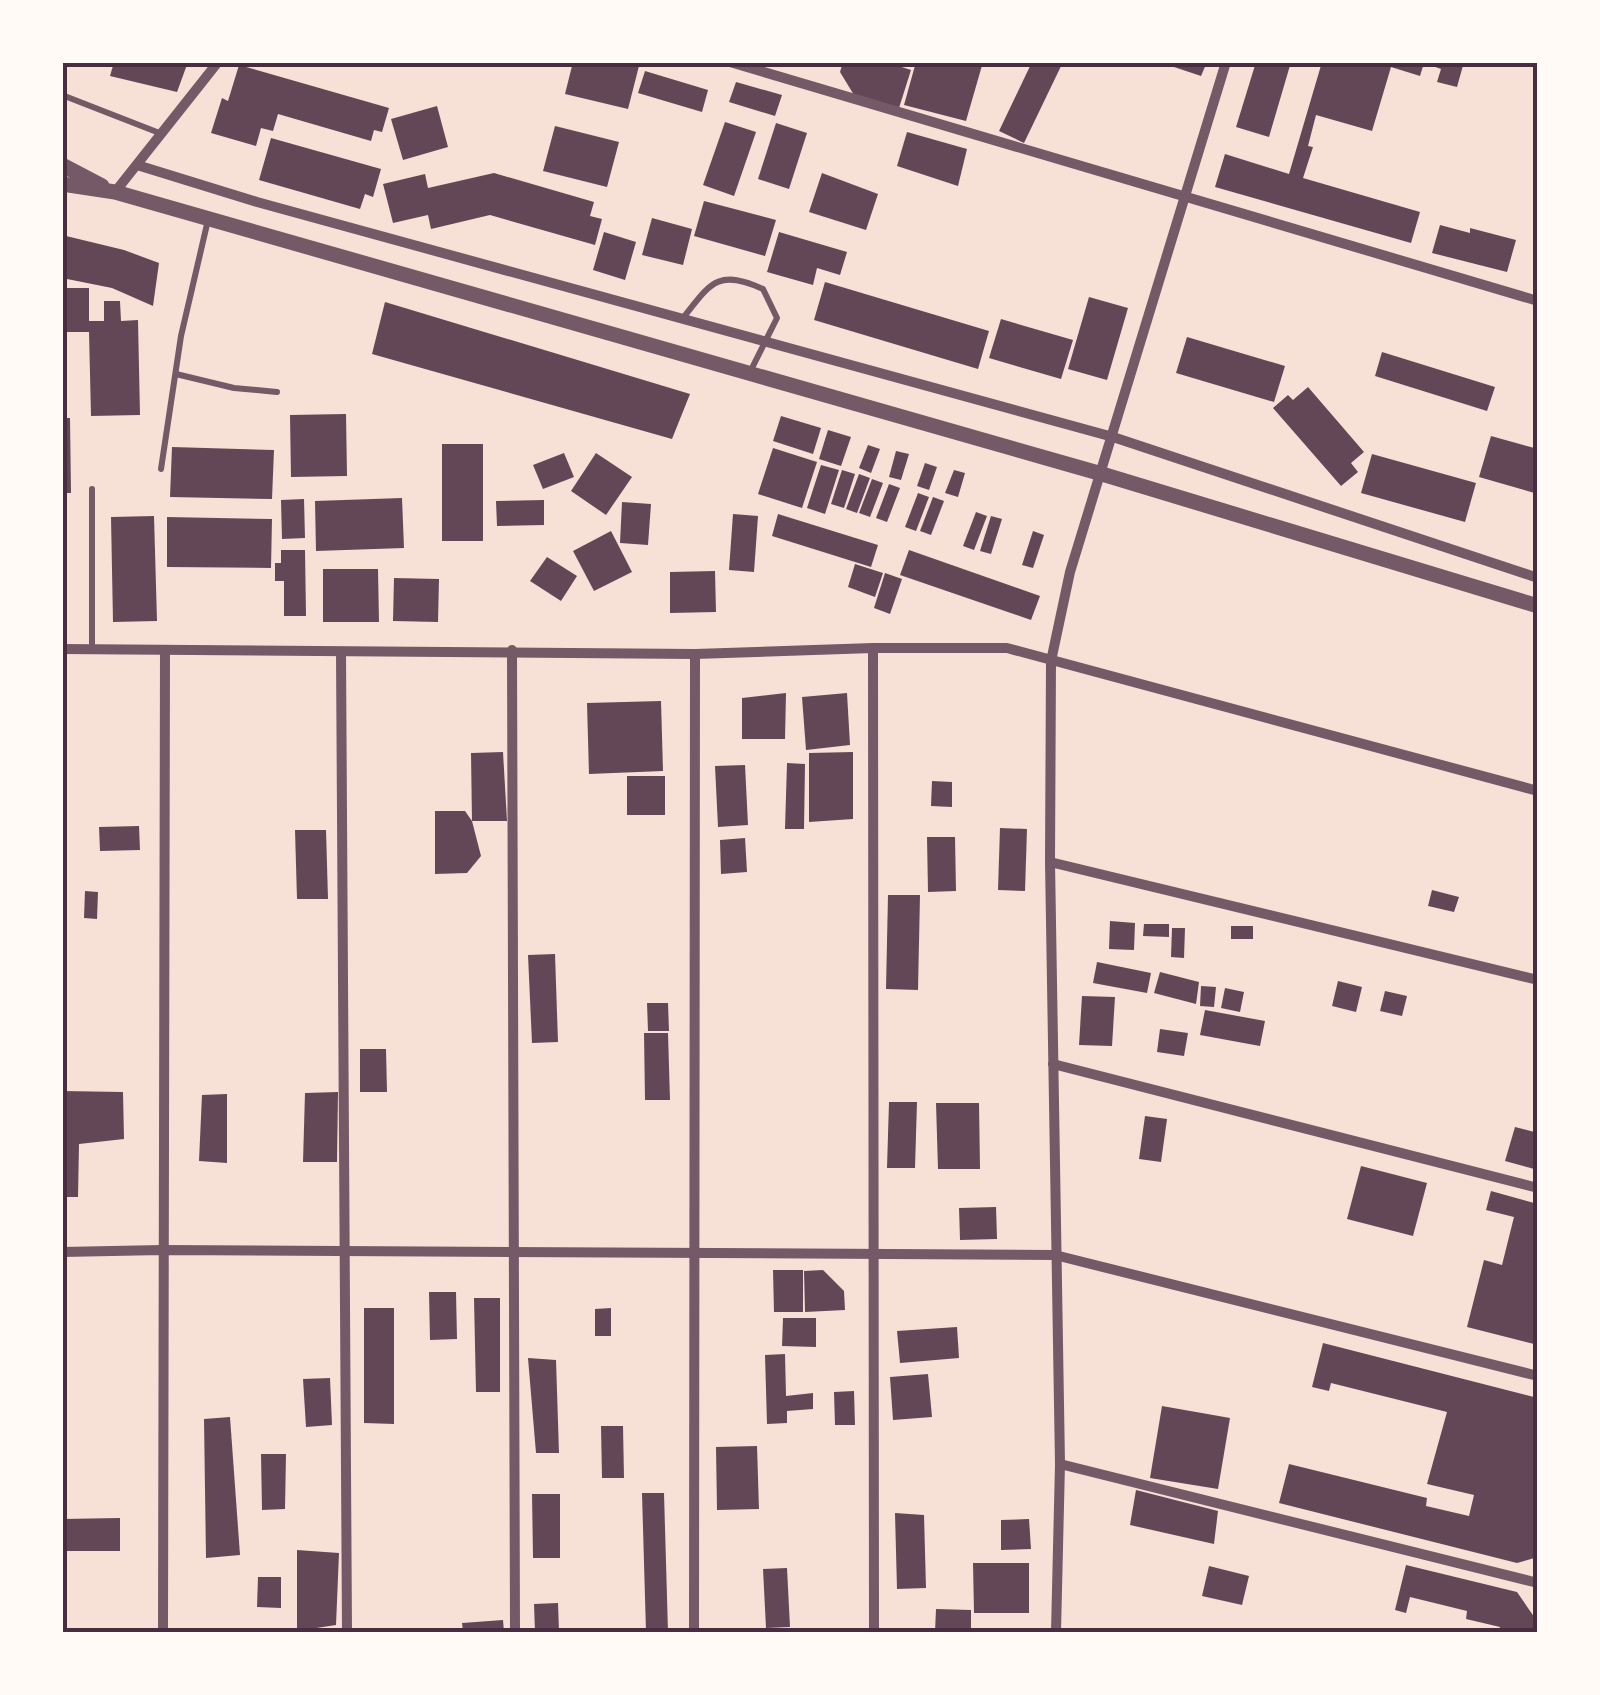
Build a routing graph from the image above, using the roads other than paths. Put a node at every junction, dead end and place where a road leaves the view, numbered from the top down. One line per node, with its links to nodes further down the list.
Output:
1 (218, 62): 5 (street)
2 (730, 62): 10 (street)
3 (1226, 62): 10 (street)
4 (62, 96): 5 (lane)
5 (162, 134): 6 (street)
6 (137, 164): 9 (street); 13 (street)
7 (62, 165): 9 (street)
8 (62, 184): 9 (street)
9 (115, 192): 11 (street)
10 (1187, 198): 12 (street); 18 (street)
11 (209, 219): 15 (lane); 16 (street)
12 (1538, 301)
13 (682, 319): 14 (street); 14 (lane)
14 (765, 342): 16 (lane); 18 (street)
15 (176, 374): 17 (lane); 19 (lane)
16 (749, 374): 20 (street)
17 (277, 392)
18 (1113, 437): 20 (street); 22 (street)
19 (162, 469)
20 (1102, 474): 23 (street); 31 (street)
21 (92, 489): 26 (lane)
22 (1538, 578)
23 (1538, 606)
24 (874, 648): 30 (street); 31 (street); 41 (street)
25 (62, 649): 26 (street)
26 (92, 649): 27 (street)
27 (164, 650): 29 (street); 37 (street)
28 (512, 650): 29 (street); 30 (street); 40 (street)
29 (341, 652): 39 (street)
30 (694, 654): 42 (street)
31 (1050, 661): 32 (street); 33 (street)
32 (1538, 791)
33 (1050, 862): 34 (street); 35 (street)
34 (1538, 980)
35 (1053, 1064): 36 (street); 43 (street)
36 (1538, 1188)
37 (162, 1250): 38 (street); 39 (street); 47 (street)
38 (62, 1252)
39 (347, 1253): 40 (street); 48 (street)
40 (513, 1253): 42 (street); 49 (street)
41 (873, 1253): 42 (street); 43 (street); 51 (street)
42 (693, 1254): 50 (street)
43 (1055, 1255): 44 (street); 45 (street)
44 (1538, 1376)
45 (1060, 1464): 46 (street); 52 (street)
46 (1538, 1583)
47 (162, 1632)
48 (347, 1632)
49 (514, 1632)
50 (694, 1632)
51 (874, 1632)
52 (1056, 1632)

